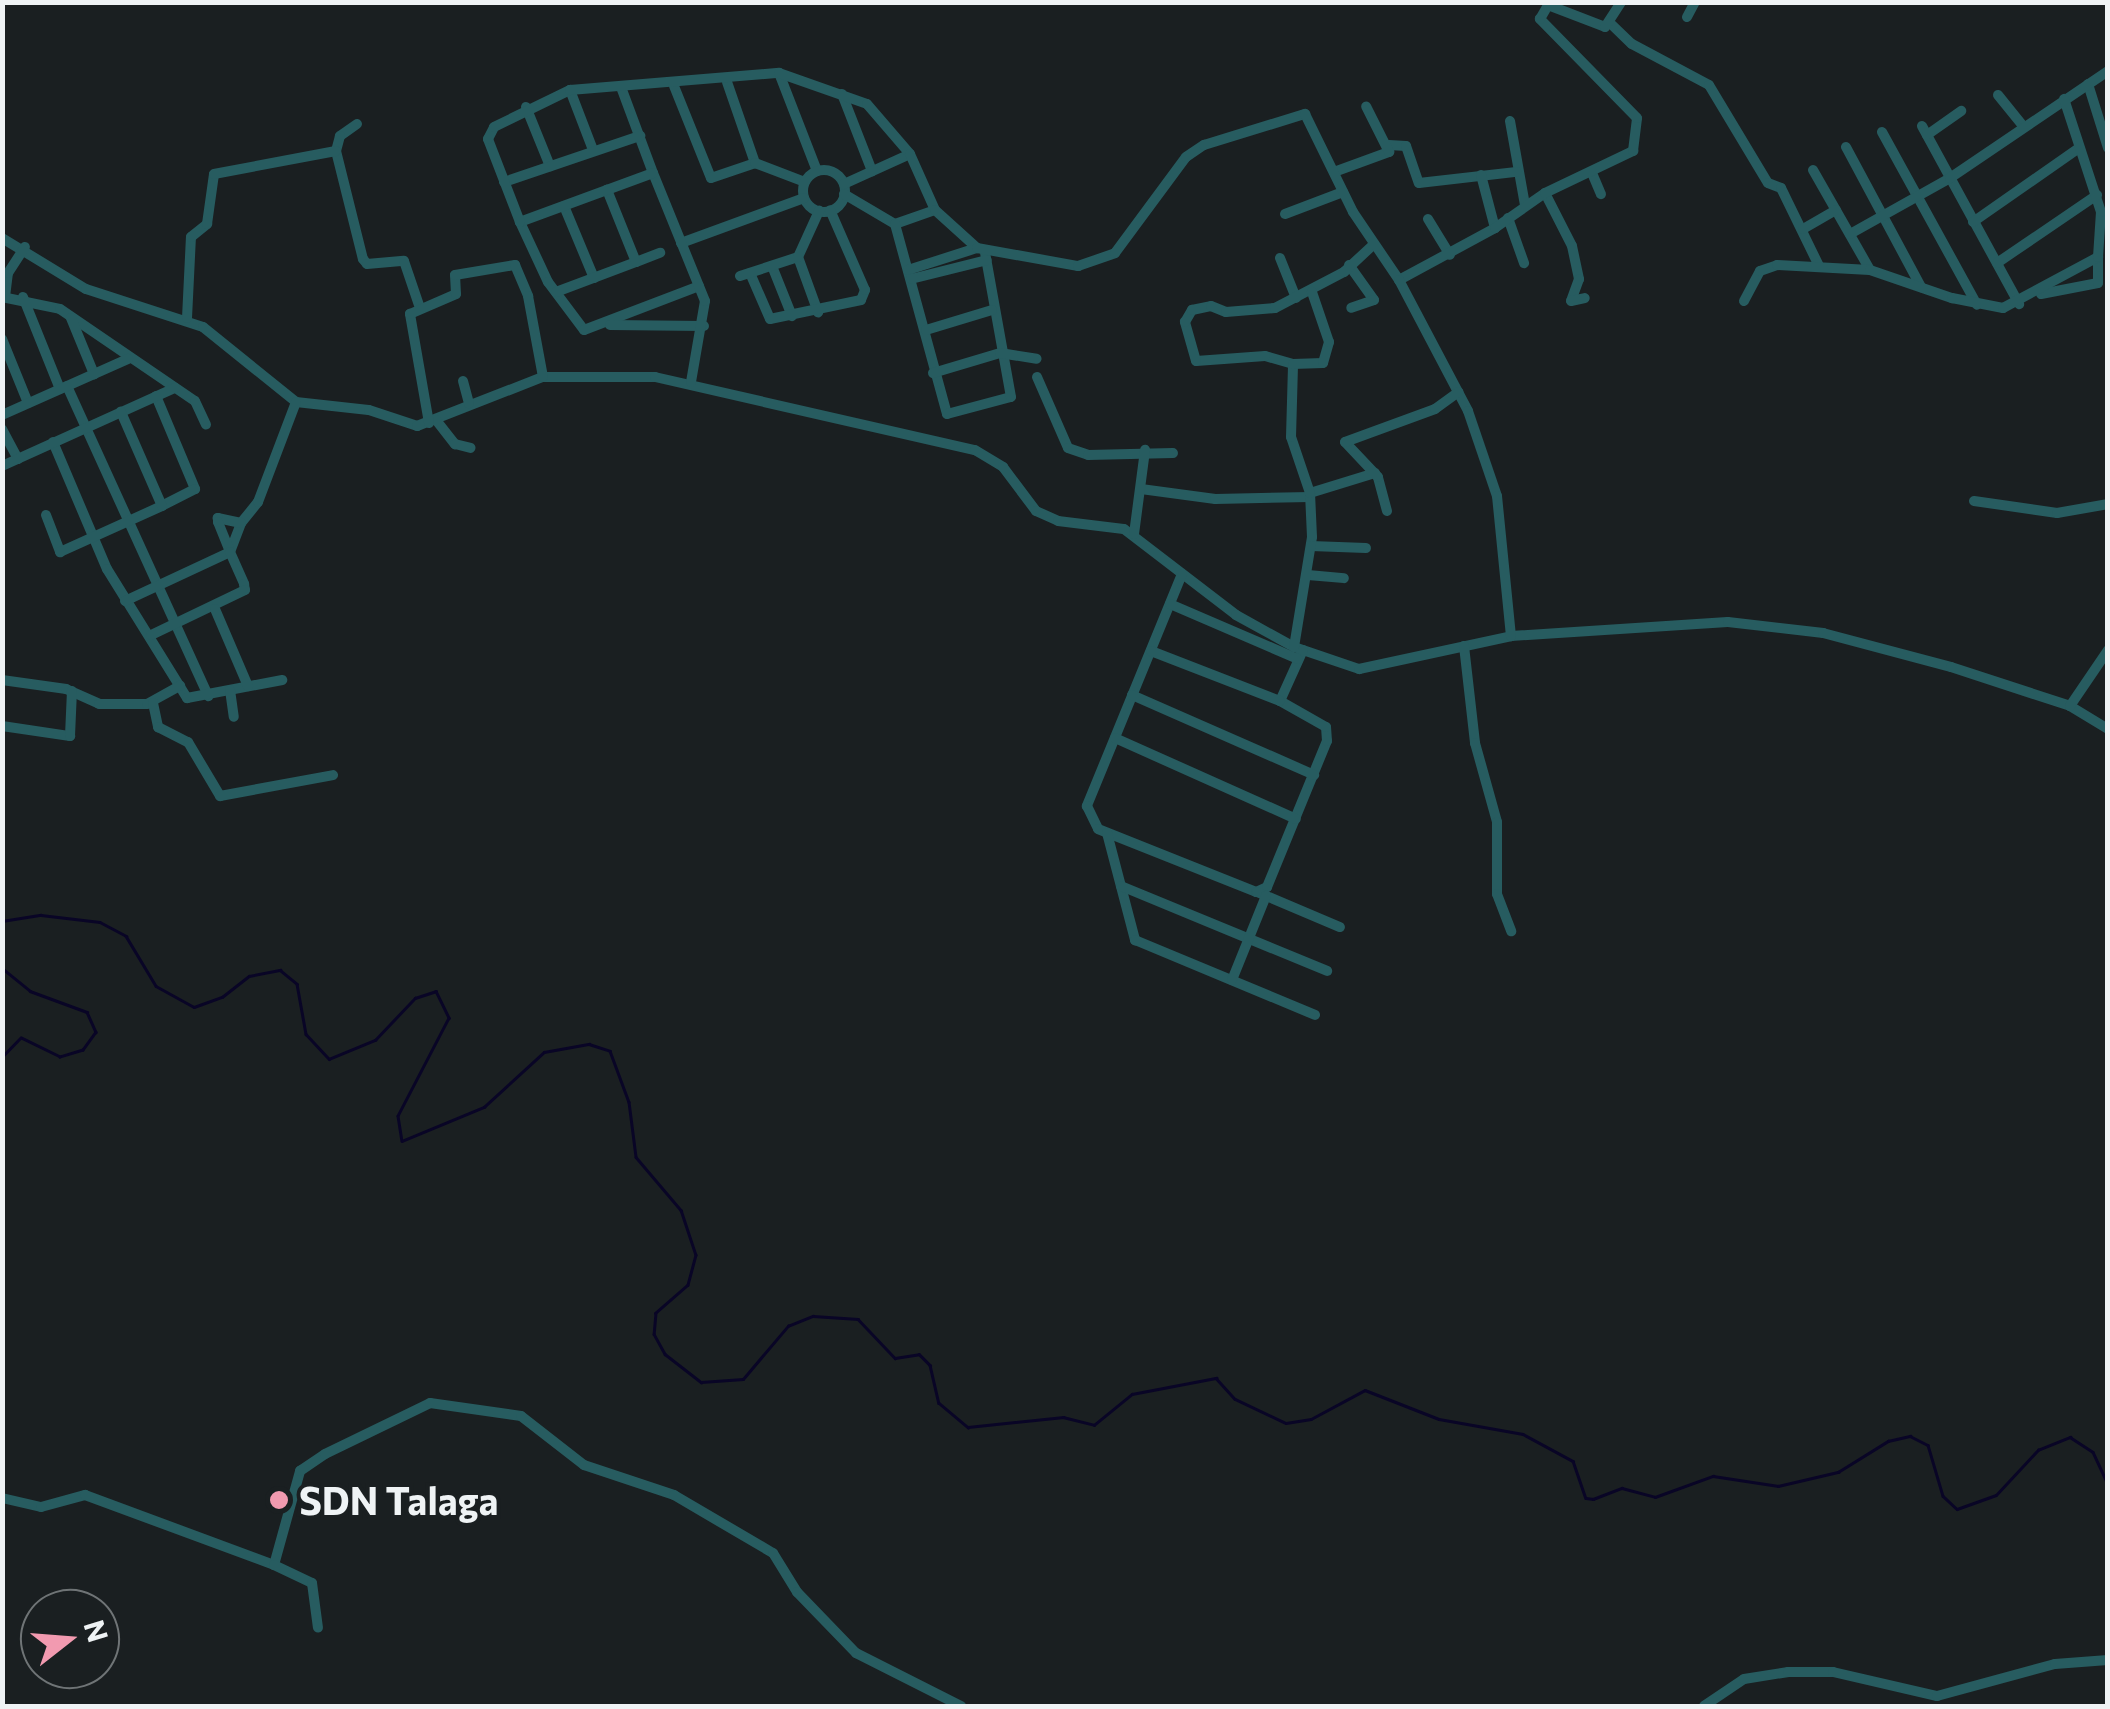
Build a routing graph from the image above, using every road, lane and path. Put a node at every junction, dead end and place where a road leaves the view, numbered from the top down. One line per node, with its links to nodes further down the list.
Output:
1 (1621, 2): 4 (street)
2 (1695, 2): 3 (street)
3 (1687, 17)
4 (1610, 22): 38 (street); 64 (street)
5 (2108, 71): 8 (street)
6 (779, 73): 7 (street); 12 (street); 33 (street)
7 (727, 82): 9 (street); 30 (street)
8 (2088, 84): 14 (street); 26 (street)
9 (674, 86): 10 (street); 30 (street)
10 (621, 87): 11 (street); 22 (street)
11 (570, 90): 15 (street); 28 (street)
12 (842, 94): 29 (street); 34 (street)
13 (1998, 96): 20 (street)
14 (2064, 99): 20 (street); 25 (street)
15 (526, 106): 31 (street); 41 (street)
16 (1366, 106): 23 (street)
17 (1961, 112): 40 (street)
18 (1510, 121): 36 (street)
19 (357, 124): 27 (street)
20 (2023, 126): 40 (street)
21 (1882, 132): 49 (street)
22 (640, 136): 28 (street); 37 (street)
23 (1389, 145): 35 (street); 39 (street)
24 (1846, 147): 57 (street)
25 (2079, 148): 48 (street); 61 (street)
26 (2108, 148)
27 (336, 150): 97 (street); 104 (street)
28 (593, 150): 31 (street)
29 (910, 154): 34 (street); 53 (street)
30 (755, 163): 42 (street)
31 (550, 166): 41 (street)
32 (1814, 170): 54 (street)
33 (817, 171): 42 (street); 43 (street)
34 (872, 171): 43 (street)
35 (1334, 172): 45 (street); 71 (street)
36 (1516, 172): 39 (street); 52 (street)
37 (654, 173): 44 (street); 67 (street)
38 (1592, 173): 46 (street); 47 (street)
39 (1481, 174): 63 (street)
40 (1950, 178): 49 (street); 61 (street)
41 (504, 182): 60 (street)
42 (805, 182): 50 (street)
43 (844, 189): 55 (street); 62 (street)
44 (607, 190): 51 (street); 76 (street)
45 (1342, 192): 56 (street); 68 (street)
46 (1545, 193): 52 (street); 94 (street)
47 (1601, 194)
48 (2097, 195): 73 (street); 78 (street)
49 (1918, 196): 57 (street); 98 (street)
50 (804, 198): 55 (street); 67 (street)
51 (564, 206): 60 (street); 84 (street)
52 (1525, 206): 58 (street)
53 (936, 210): 62 (street); 71 (street)
54 (1836, 210): 64 (street); 65 (street)
55 (825, 211): 74 (street); 101 (street)
56 (1285, 214)
57 (1882, 216): 65 (street); 87 (street)
58 (1508, 218): 63 (street); 77 (street)
59 (1428, 220): 72 (street)
60 (520, 222): 88 (street)
61 (1973, 222): 78 (street)
62 (895, 224): 83 (street)
63 (1496, 228): 72 (street)
64 (1803, 229): 81 (street)
65 (1850, 234): 82 (street)
66 (2, 238): 69 (street)
67 (682, 243): 86 (street)
68 (1374, 244): 79 (street); 85 (street)
69 (25, 247): 91 (street); 104 (street)
70 (660, 253): 76 (street)
71 (983, 254): 83 (street); 100 (street)
72 (1450, 255): 85 (street)
73 (2098, 257): 90 (street); 90 (street)
74 (798, 258): 80 (street); 101 (street)
75 (1280, 258): 93 (street)
76 (636, 262): 84 (street)
77 (1524, 263)
78 (1997, 264): 96 (street)
79 (1349, 265): 89 (street); 99 (street)
80 (772, 266): 102 (street); 102 (street)
81 (1819, 266): 82 (street); 95 (street)
82 (1870, 270): 87 (street)
83 (910, 274): 107 (street)
84 (594, 278): 88 (street)
85 (1398, 280): 121 (street)
86 (699, 286): 105 (street); 106 (street)
87 (1922, 288): 98 (street)
88 (556, 292): 105 (street)
89 (1312, 292): 93 (street); 112 (street)
90 (2035, 294): 96 (street)
91 (4, 297): 92 (street)
92 (23, 297): 103 (street); 119 (street)
93 (1296, 298): 112 (street)
94 (1585, 298)
95 (1744, 302)
96 (2019, 304): 98 (street)
97 (419, 305): 116 (street); 128 (street)
98 (1977, 305)
99 (1351, 308)
100 (992, 310): 107 (street); 109 (street)
101 (818, 312): 102 (street)
102 (792, 316)
103 (71, 317): 110 (street); 114 (street)
104 (186, 318): 123 (street)
105 (603, 324): 106 (street)
106 (704, 326): 118 (street)
107 (926, 330): 113 (street)
108 (2, 339): 124 (street)
109 (1000, 354): 111 (street); 113 (street); 113 (street)
110 (128, 359): 114 (street); 120 (street)
111 (1037, 359)
112 (1293, 364): 140 (street)
113 (933, 372)
114 (94, 374): 119 (street)
115 (1037, 377): 134 (street)
116 (543, 378): 118 (street); 125 (street)
117 (464, 381): 125 (street)
118 (690, 382): 148 (street)
119 (64, 388): 124 (street); 130 (street)
120 (175, 388): 122 (street); 129 (street)
121 (1458, 392): 138 (street); 162 (street)
122 (156, 396): 126 (street); 143 (street)
123 (296, 402): 128 (street); 147 (street)
124 (28, 403): 127 (street)
125 (469, 403): 128 (street)
126 (121, 412): 130 (street); 143 (street)
127 (2, 415)
128 (432, 421): 133 (street)
129 (206, 425)
130 (86, 428): 132 (street); 146 (street)
131 (2, 429): 136 (street)
132 (53, 442): 136 (street); 149 (street)
133 (471, 448)
134 (1145, 450): 135 (street); 139 (street)
135 (1173, 453)
136 (18, 459): 137 (street)
137 (2, 466)
138 (1376, 473): 140 (street); 144 (street)
139 (1141, 489): 140 (street); 148 (street)
140 (1310, 495): 150 (street)
141 (1974, 501): 142 (street)
142 (2108, 504)
143 (162, 506): 146 (street)
144 (1387, 511)
145 (46, 515): 149 (street)
146 (128, 520): 149 (street); 156 (street)
147 (241, 523): 152 (street); 152 (street)
148 (1134, 534): 153 (street)
149 (93, 537): 157 (street)
150 (1312, 546): 151 (street); 154 (street)
151 (1366, 548)
152 (230, 552): 156 (street); 159 (street)
153 (1182, 574): 158 (street); 166 (street)
154 (1308, 574): 155 (street); 166 (street)
155 (1344, 578)
156 (158, 586): 157 (street); 160 (street)
157 (124, 601): 169 (street)
158 (1170, 604): 165 (street); 166 (street)
159 (215, 609): 160 (street); 170 (street)
160 (176, 626): 161 (street); 174 (street)
161 (151, 636)
162 (1511, 636): 163 (street); 177 (street)
163 (1464, 646): 166 (street); 189 (street)
164 (2108, 650): 177 (street)
165 (1150, 651): 173 (street); 175 (street)
166 (1298, 652): 175 (street)
167 (2, 680): 171 (street)
168 (282, 680): 170 (street)
169 (180, 686): 174 (street); 176 (street)
170 (248, 686): 172 (street)
171 (72, 690): 176 (street); 179 (street)
172 (230, 690): 174 (street); 178 (street)
173 (1132, 695): 181 (street); 183 (street)
174 (208, 696)
175 (1280, 701): 183 (street)
176 (153, 703): 182 (street)
177 (2070, 706): 180 (street)
178 (234, 717)
179 (2, 726)
180 (2108, 729)
181 (1114, 738): 184 (street); 185 (street)
182 (332, 775)
183 (1314, 775): 184 (street)
184 (1296, 819): 187 (street)
185 (1107, 833): 186 (street); 187 (street)
186 (1121, 886): 190 (street); 192 (street)
187 (1261, 894): 188 (street); 190 (street)
188 (1340, 927)
189 (1511, 931)
190 (1250, 939): 191 (street); 192 (street)
191 (1327, 971)
192 (1232, 980): 193 (street)
193 (1315, 1015)
194 (2, 1498): 195 (street)
195 (274, 1564): 196 (street); 198 (street)
196 (318, 1628)
197 (2108, 1660): 199 (street)
198 (960, 1706)
199 (1704, 1706)

